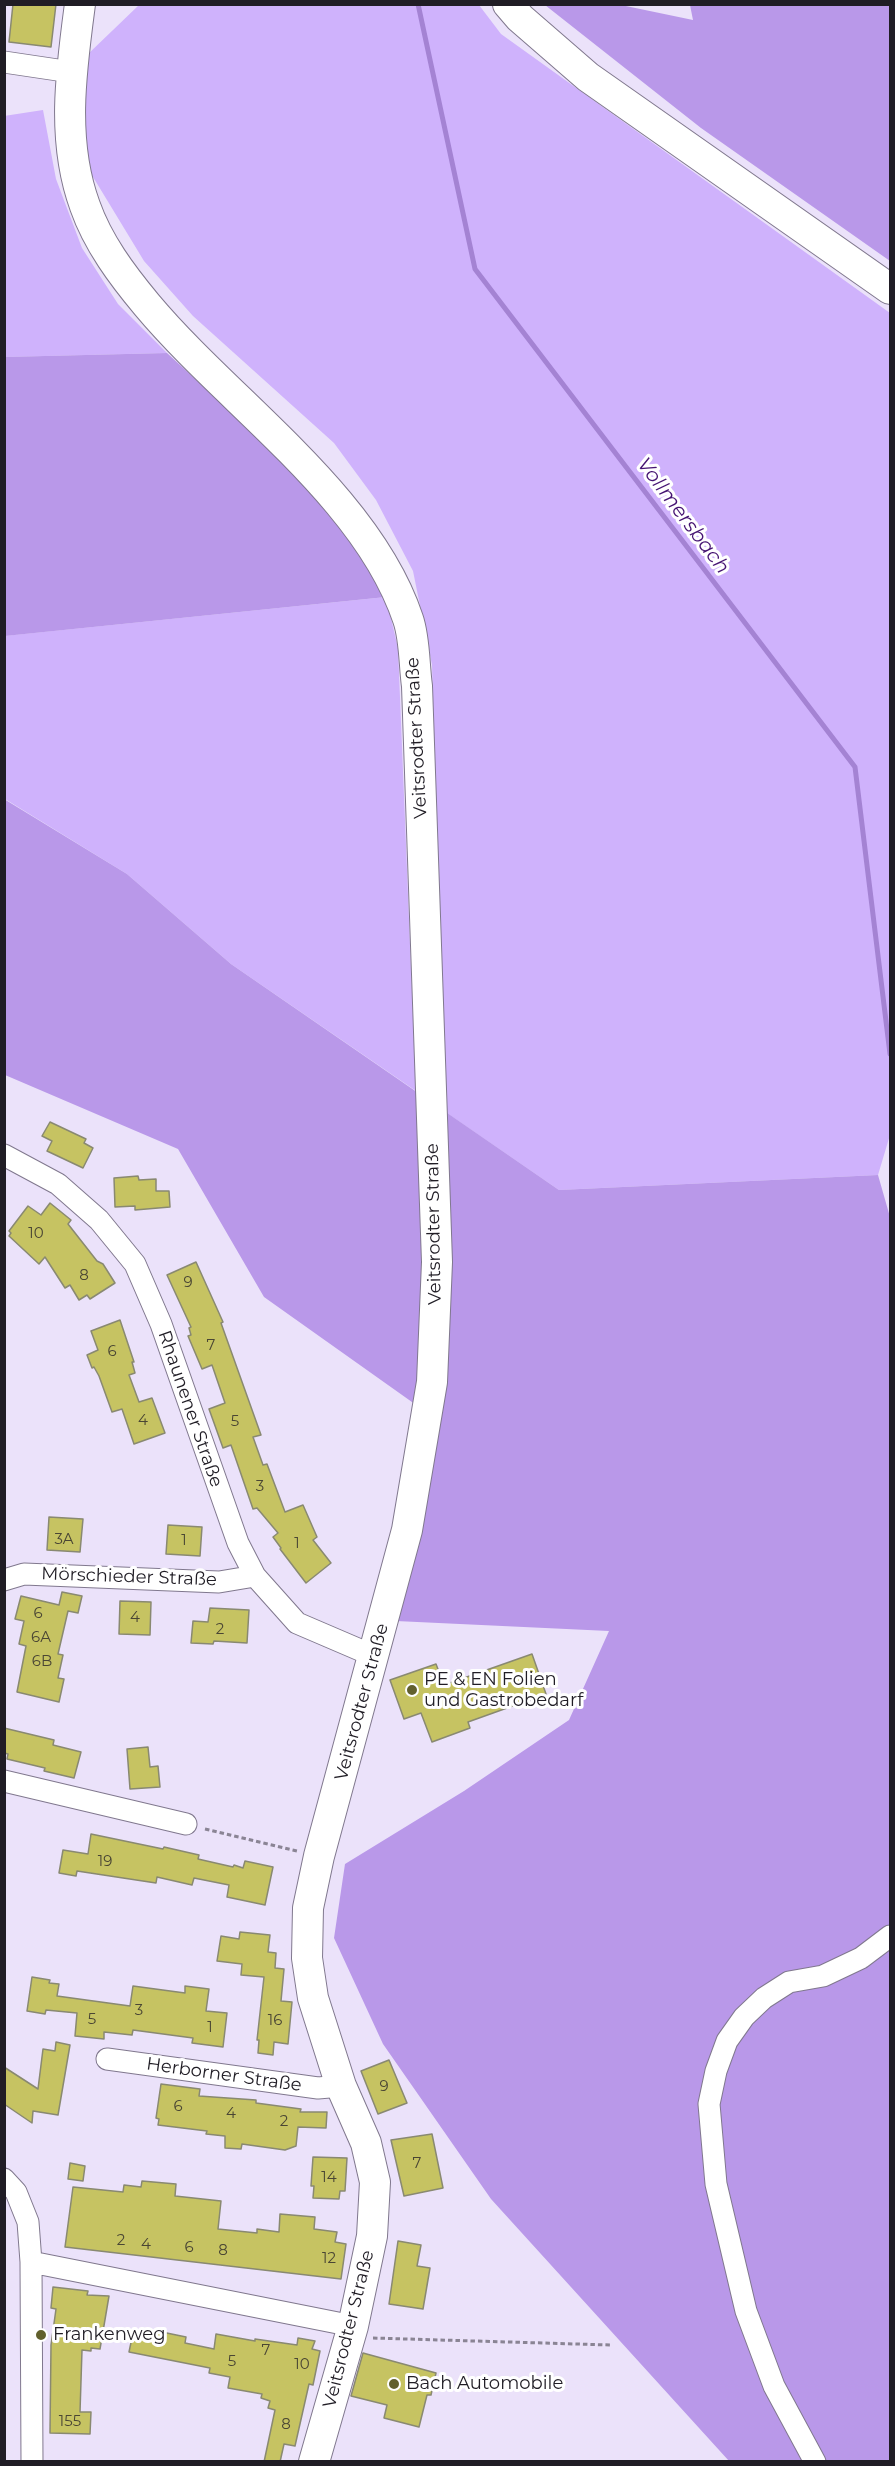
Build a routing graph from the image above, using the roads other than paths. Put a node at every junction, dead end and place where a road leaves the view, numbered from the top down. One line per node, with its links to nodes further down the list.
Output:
1 (80, 4): 4 (street, Veitsrodter Straße)
2 (508, 4): 5 (street)
3 (4, 62): 4 (street)
4 (71, 72): 9 (street, Veitsrodter Straße)
5 (891, 289)
6 (4, 1155): 7 (street, Rhaunener Straße)
7 (255, 1576): 8 (street, Mörschieder Straße); 9 (street, Rhaunener Straße)
8 (4, 1580)
9 (375, 1656): 14 (street, Veitsrodter Straße)
10 (4, 1781): 11 (street)
11 (186, 1824)
12 (891, 1936): 20 (street)
13 (107, 2059): 14 (street, Herborner Straße)
14 (341, 2086): 17 (street, Veitsrodter Straße)
15 (4, 2179): 16 (street)
16 (32, 2262): 17 (street); 18 (street)
17 (352, 2332): 19 (street, Veitsrodter Straße)
18 (32, 2462)
19 (314, 2462)
20 (815, 2462)

